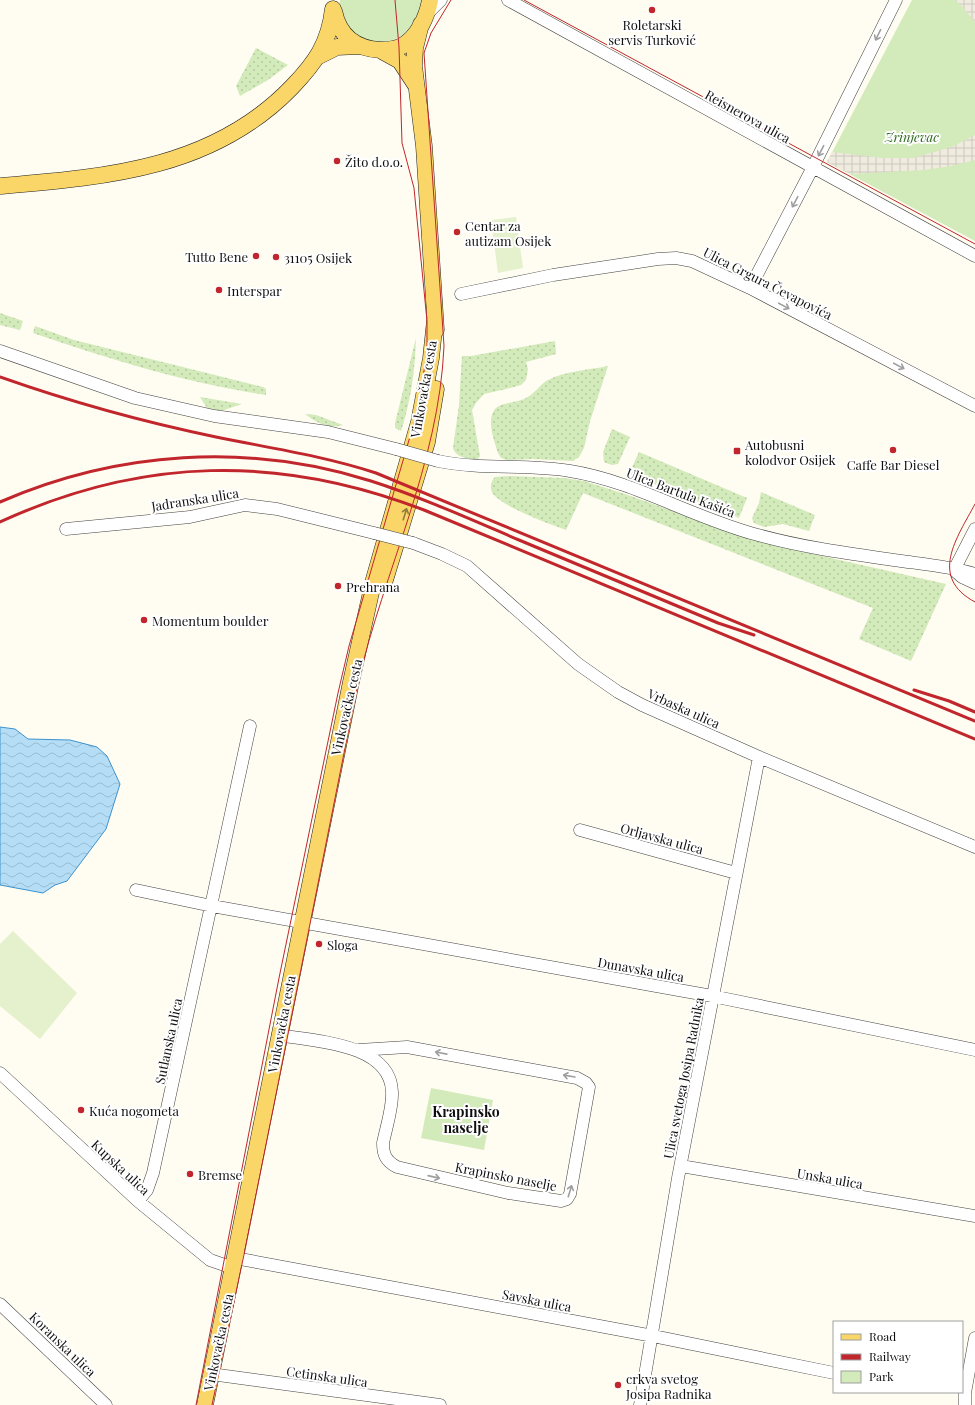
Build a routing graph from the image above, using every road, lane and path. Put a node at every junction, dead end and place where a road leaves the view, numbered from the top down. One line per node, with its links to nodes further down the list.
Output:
1 (430, 0): 6 (main road, Vinkovačka cesta)
2 (441, 0): 6 (street)
3 (508, 0): 11 (street, Reisnerova ulica)
4 (896, 0): 11 (street, one-way to 11)
5 (333, 5): 7 (main road); 9 (main road)
6 (423, 20): 8 (main road); 10 (main road, Vinkovačka cesta)
7 (360, 46): 8 (main road); 9 (main road)
8 (380, 50): 10 (main road, Vinkovačka cesta)
9 (319, 56): 12 (main road)
10 (417, 88): 31 (main road, Vinkovačka cesta)
11 (813, 167): 13 (street, Reisnerova ulica); 14 (street, one-way to 14)
12 (0, 186)
13 (975, 256)
14 (750, 288): 15 (street, Ulica Grgura Čevapovića); 17 (street, Ulica Grgura Čevapovića, one-way to 17)
15 (461, 294)
16 (0, 352): 21 (street, Ulica Bartula Kašića, bridge)
17 (975, 406)
18 (975, 528): 21 (street)
19 (66, 530): 20 (street, Jadranska ulica, bridge)
20 (413, 543): 25 (street, Vrbaska ulica)
21 (954, 570): 22 (street, Ulica Bartula Kašića); 23 (street, Ulica Bartula Kašića)
22 (975, 574)
23 (975, 583)
24 (250, 726): 30 (street, Sutlanska ulica)
25 (759, 757): 27 (street, Vrbaska ulica); 28 (street, Ulica svetoga Josipa Radnika)
26 (580, 830): 28 (street, Orljavska ulica)
27 (975, 847)
28 (736, 872): 32 (street, Ulica svetoga Josipa Radnika)
29 (136, 890): 30 (street)
30 (212, 906): 31 (street); 40 (street, Sutlanska ulica)
31 (301, 922): 32 (street, Dunavska ulica); 33 (main road, Vinkovačka cesta)
32 (712, 996): 36 (street, Dunavska ulica); 39 (street, Ulica svetoga Josipa Radnika)
33 (278, 1035): 35 (street, Krapinsko naselje); 42 (main road, Vinkovačka cesta)
34 (393, 1047): 35 (street, Krapinsko naselje); 37 (street); 37 (street, Krapinsko naselje, one-way to 34)
35 (359, 1050): 37 (street, Krapinsko naselje)
36 (975, 1050)
37 (384, 1071)
38 (0, 1073): 40 (street, Kupska ulica)
39 (681, 1166): 41 (street, Unska ulica); 44 (street, Ulica svetoga Josipa Radnika)
40 (138, 1201): 42 (street, Kupska ulica)
41 (975, 1216)
42 (234, 1263): 44 (street, Savska ulica); 47 (main road, Vinkovačka cesta)
43 (0, 1304): 49 (street, Koranska ulica)
44 (653, 1336): 46 (street, Savska ulica); 52 (street, Ulica svetoga Josipa Radnika)
45 (975, 1338): 48 (street)
46 (833, 1373)
47 (211, 1374): 50 (main road, Vinkovačka cesta); 51 (street, Cetinska ulica)
48 (966, 1396)
49 (106, 1405)
50 (205, 1405)
51 (440, 1405)
52 (640, 1405)

